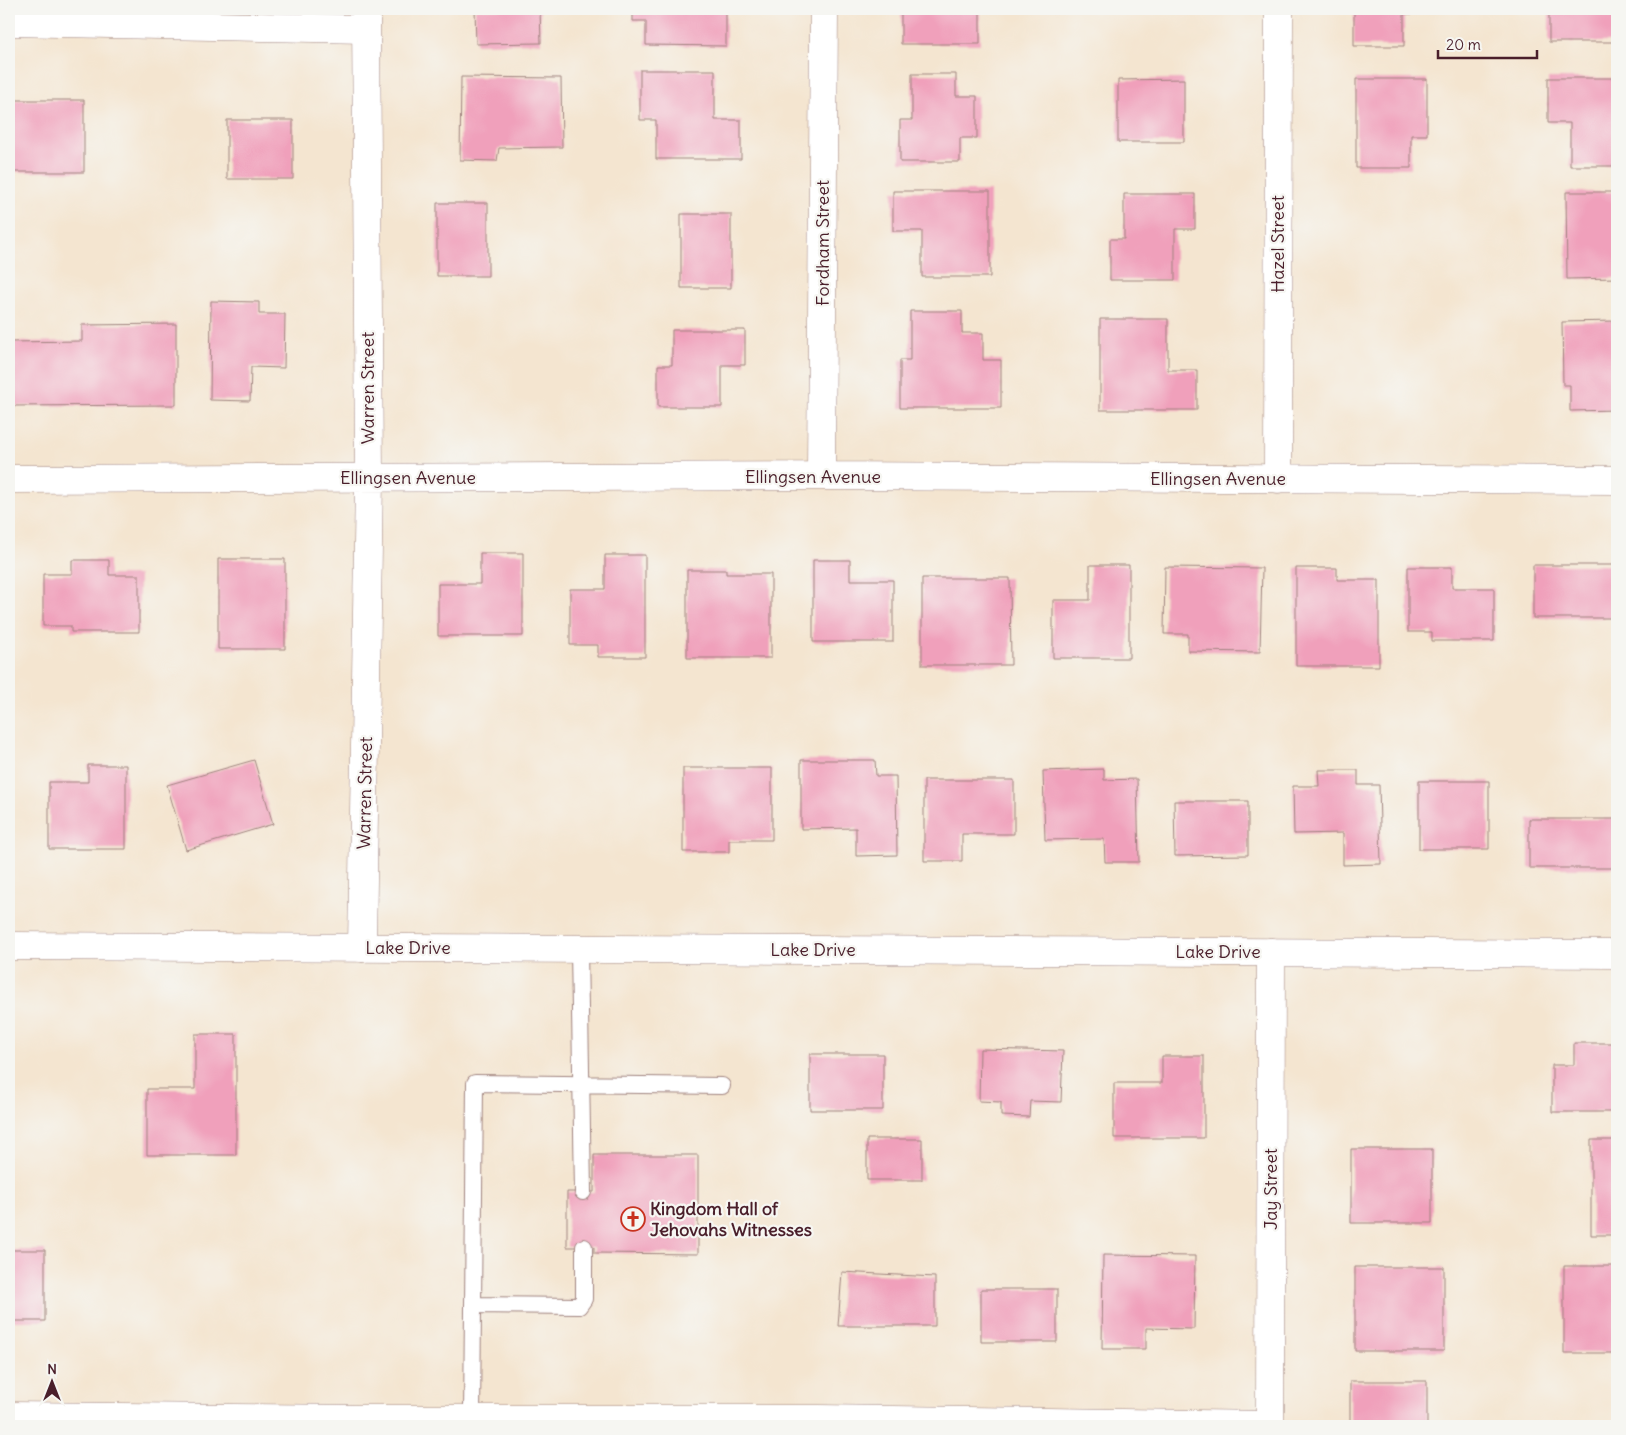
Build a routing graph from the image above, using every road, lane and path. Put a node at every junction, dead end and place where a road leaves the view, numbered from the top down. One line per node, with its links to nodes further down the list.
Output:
1 (824, 9): 5 (street, Fordham Street)
2 (1279, 9): 8 (street, Hazel Street)
3 (366, 19): 4 (street); 6 (street, Warren Street)
4 (9, 22)
5 (821, 476): 6 (street, Ellingsen Avenue); 8 (street, Ellingsen Avenue)
6 (369, 478): 7 (street, Ellingsen Avenue); 11 (street, Warren Street)
7 (9, 479)
8 (1278, 479): 9 (street, Ellingsen Avenue)
9 (1617, 480)
10 (9, 946): 11 (street, Lake Drive)
11 (362, 948): 12 (street, Lake Drive)
12 (579, 949): 13 (street, Lake Drive); 15 (lane)
13 (1272, 952): 14 (street, Lake Drive); 24 (street, Jay Street)
14 (1617, 954)
15 (582, 1085): 16 (lane); 17 (lane); 19 (lane)
16 (722, 1086)
17 (583, 1192)
18 (584, 1247): 19 (lane)
19 (473, 1305): 21 (lane)
20 (9, 1416): 22 (street)
21 (472, 1419): 22 (street); 23 (street)
22 (360, 1423)
23 (819, 1423): 24 (street)
24 (1270, 1426)

